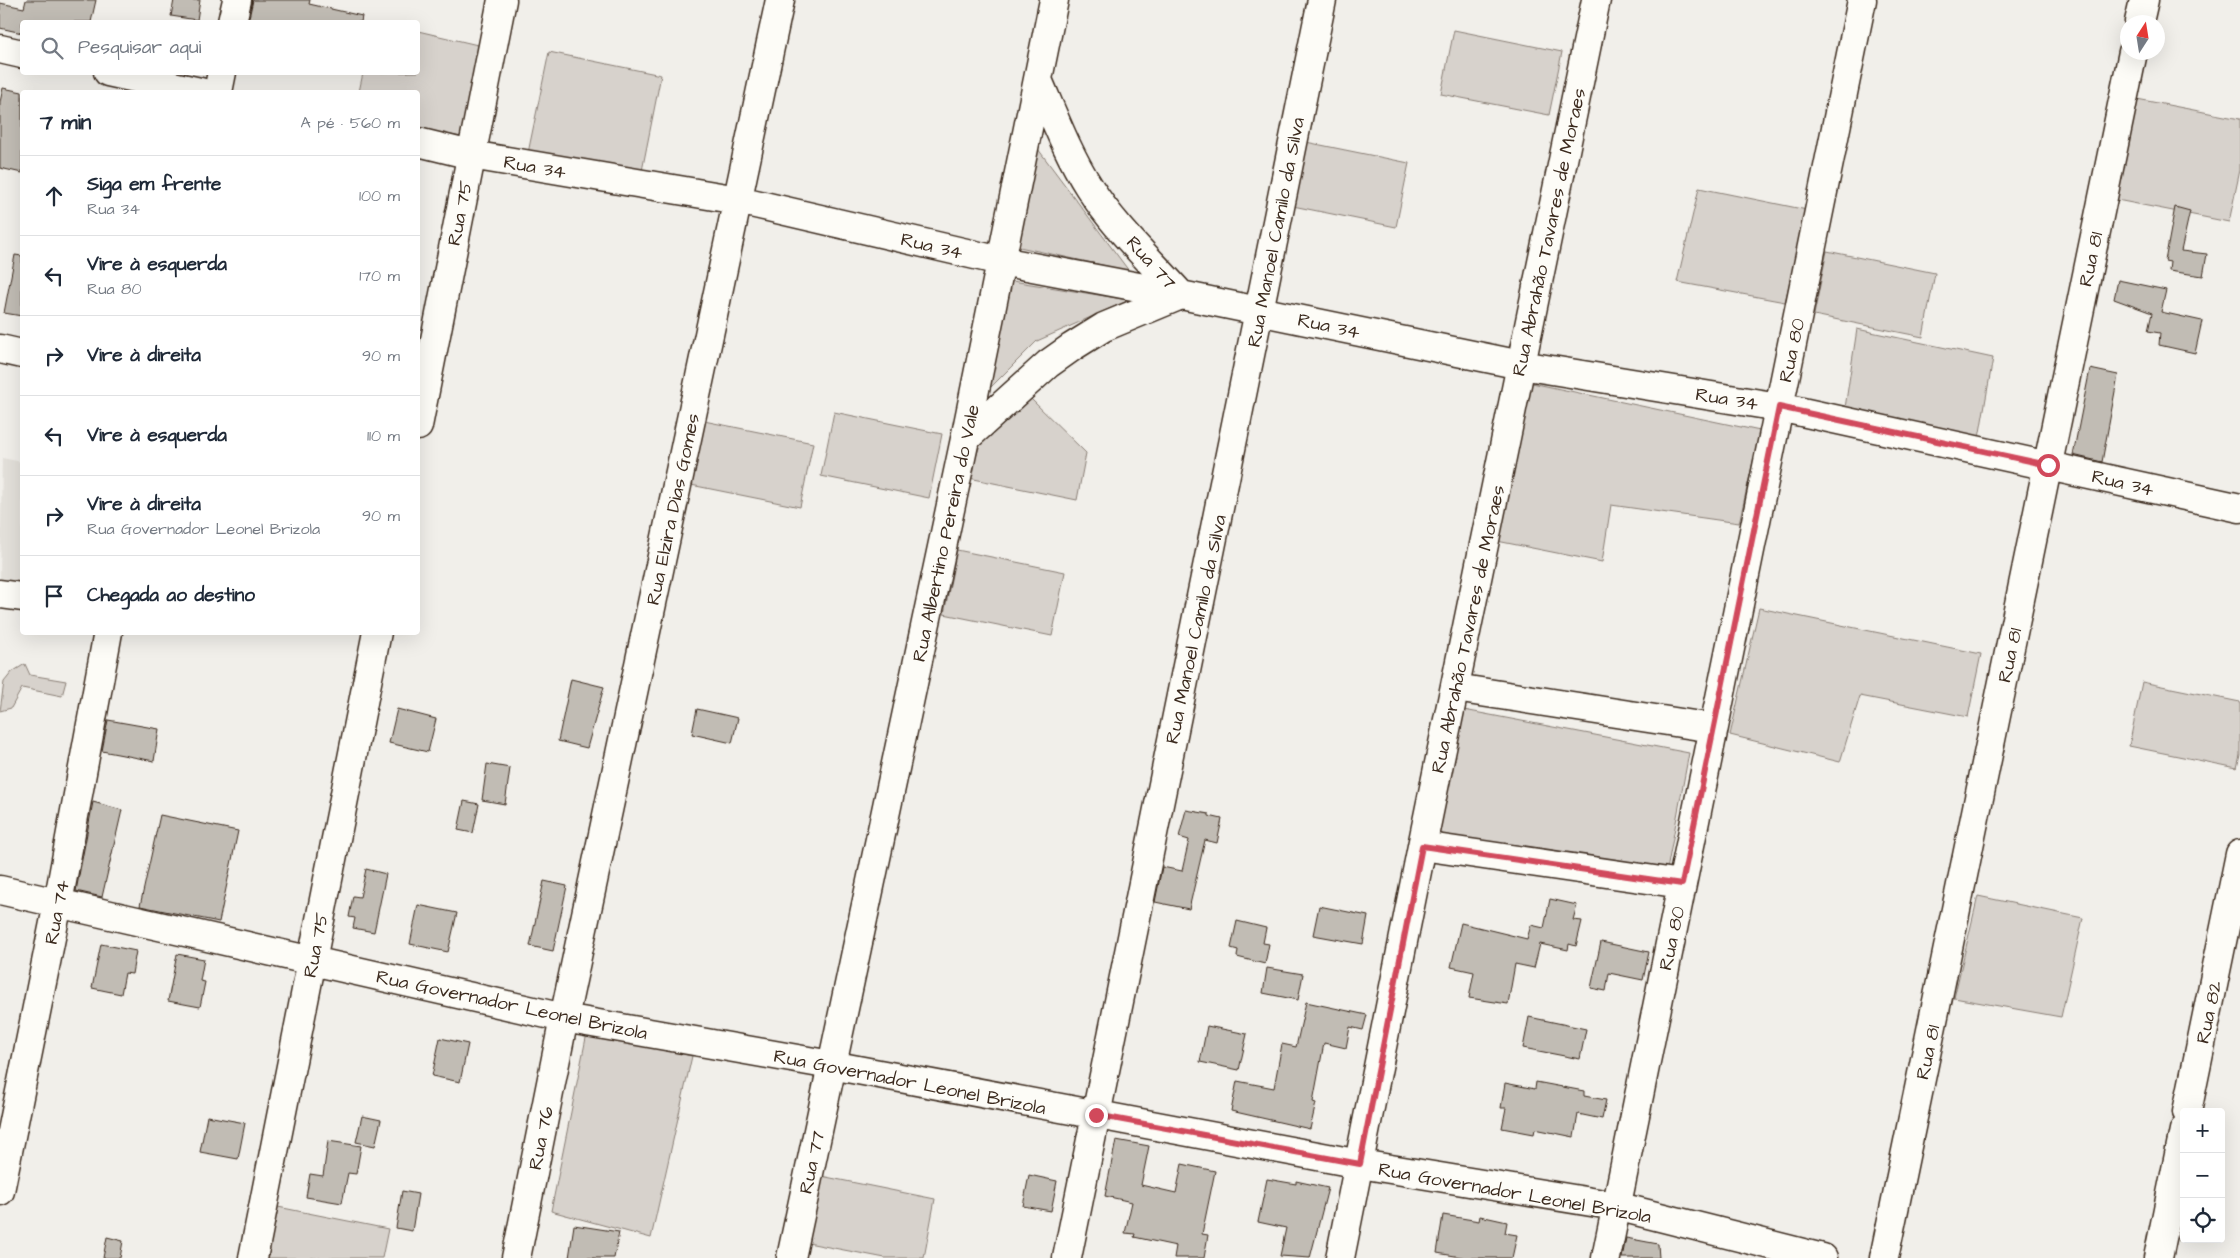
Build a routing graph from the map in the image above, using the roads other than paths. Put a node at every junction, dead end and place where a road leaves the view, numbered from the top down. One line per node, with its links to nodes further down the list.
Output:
1 (237, 0): 10 (street)
2 (502, 0): 20 (street, Rua 75)
3 (780, 0): 21 (street, Rua Elzira Dias Gomes)
4 (1054, 0): 16 (street, Rua Albertino Pereira do Vale)
5 (1322, 0): 24 (street, Rua Manoel Camilo da Silva)
6 (1596, 0): 27 (street, Rua Abrahão Tavares de Moraes)
7 (1862, 0): 28 (street, Rua 80)
8 (2144, 0): 9 (street)
9 (2141, 15)
10 (232, 20)
11 (0, 49): 12 (street)
12 (20, 54)
13 (2131, 60): 31 (street, Rua 81)
14 (122, 75): 17 (street)
15 (221, 75): 18 (street)
16 (1038, 80): 22 (street, Rua Albertino Pereira do Vale); 23 (street, Rua 77)
17 (191, 90)
18 (218, 90)
19 (420, 142): 20 (street, Rua 34)
20 (471, 155): 21 (street, Rua 34); 29 (street, Rua 75)
21 (738, 200): 22 (street, Rua 34); 45 (street, Rua Elzira Dias Gomes)
22 (1001, 260): 23 (street, Rua 34); 30 (street, Rua Albertino Pereira do Vale)
23 (1181, 295): 24 (street, Rua 34); 30 (street, Rua 77)
24 (1260, 311): 27 (street, Rua 34); 48 (street, Rua Manoel Camilo da Silva)
25 (0, 349): 26 (street)
26 (20, 354)
27 (1521, 364): 28 (street, Rua 34); 37 (street, Rua Abrahão Tavares de Moraes)
28 (1779, 407): 31 (street, Rua 34); 38 (street, Rua 80)
29 (420, 416)
30 (965, 439): 46 (street, Rua Albertino Pereira do Vale)
31 (2048, 465): 32 (street, Rua 34); 60 (street, Rua 81)
32 (2240, 508)
33 (0, 594): 34 (street)
34 (20, 597)
35 (107, 635): 43 (street, Rua 74)
36 (376, 635): 44 (street, Rua 75)
37 (1455, 688): 38 (street); 39 (street, Rua Abrahão Tavares de Moraes)
38 (1713, 728): 41 (street, Rua 80)
39 (1422, 846): 41 (street); 50 (street, Rua Abrahão Tavares de Moraes)
40 (2240, 854): 47 (street, Rua 82)
41 (1682, 884): 52 (street, Rua 80)
42 (0, 890): 43 (street, Rua Governador Leonel Brizola)
43 (58, 903): 44 (street, Rua Governador Leonel Brizola); 51 (street, Rua 74)
44 (312, 962): 45 (street, Rua Governador Leonel Brizola); 53 (street, Rua 75)
45 (564, 1018): 46 (street, Rua Governador Leonel Brizola); 54 (street, Rua 76)
46 (831, 1065): 48 (street, Rua Governador Leonel Brizola); 55 (street, Rua 77)
47 (2189, 1108)
48 (1096, 1115): 50 (street, Rua Governador Leonel Brizola); 56 (street, Rua Manoel Camilo da Silva)
49 (2180, 1150): 61 (street)
50 (1360, 1164): 52 (street, Rua Governador Leonel Brizola); 57 (street, Rua Abrahão Tavares de Moraes)
51 (0, 1191)
52 (1616, 1206): 58 (street, Rua 80); 59 (street, Rua Governador Leonel Brizola)
53 (253, 1258)
54 (516, 1258)
55 (791, 1258)
56 (1066, 1258)
57 (1340, 1258)
58 (1606, 1258)
59 (1823, 1258)
60 (1884, 1258)
61 (2158, 1258)

